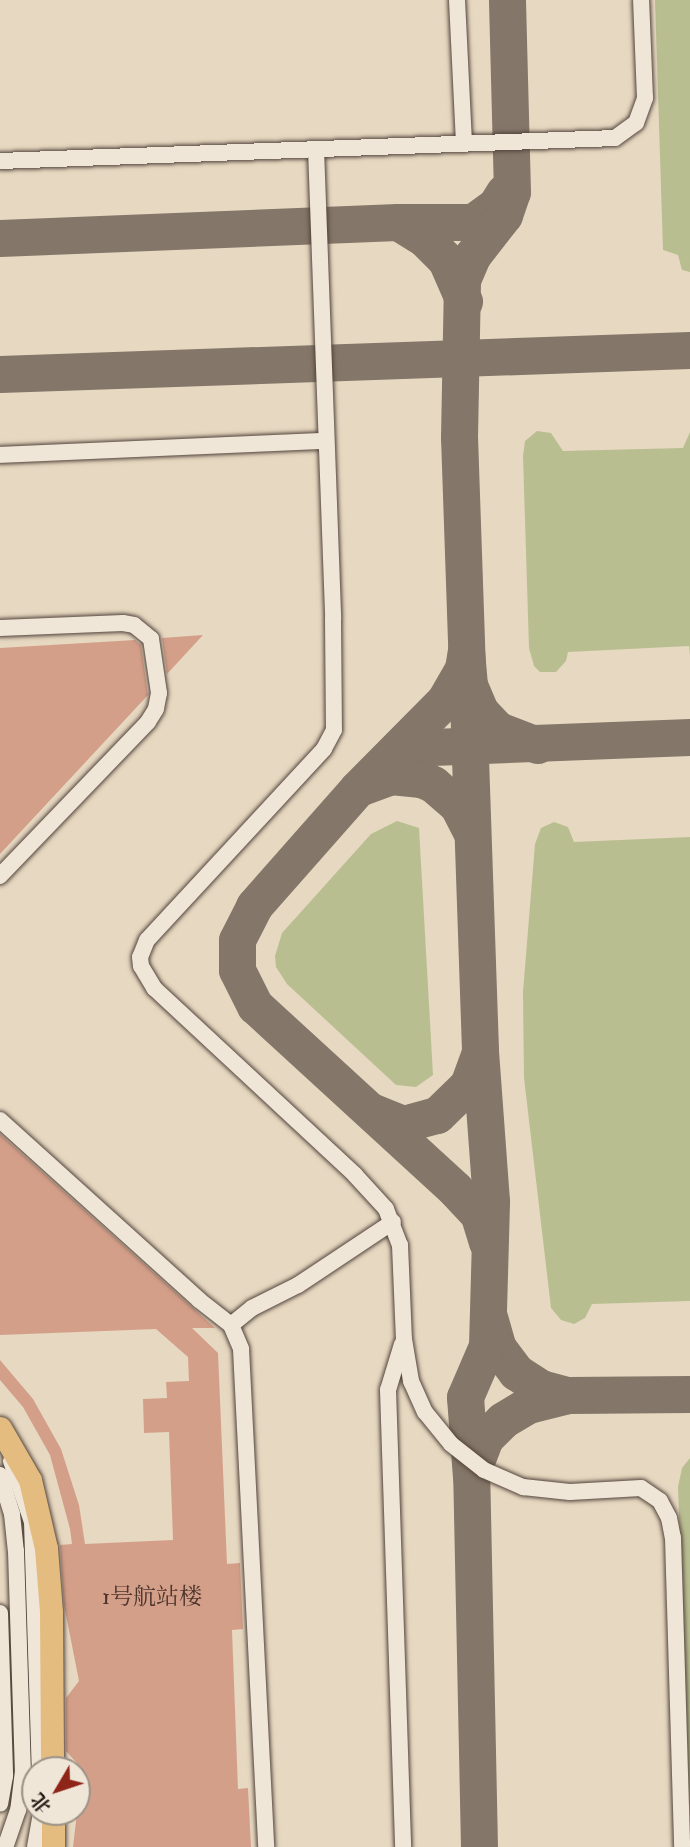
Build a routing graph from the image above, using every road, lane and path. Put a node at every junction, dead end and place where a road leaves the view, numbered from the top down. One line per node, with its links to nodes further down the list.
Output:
1 (457, 0): 3 (street)
2 (641, 0): 3 (street)
3 (464, 143): 4 (street)
4 (316, 149): 5 (street); 6 (street)
5 (0, 161)
6 (324, 441): 7 (street); 11 (street)
7 (0, 455)
8 (0, 628): 9 (street)
9 (0, 876)
10 (0, 1119): 12 (street)
11 (393, 1222): 12 (street); 13 (street)
12 (231, 1325): 26 (street)
13 (404, 1339): 27 (street); 28 (street)
14 (0, 1428): 19 (highway)
15 (0, 1444): 18 (street)
16 (0, 1475): 23 (street)
17 (0, 1613): 20 (street)
18 (40, 1756)
19 (52, 1756)
20 (0, 1804)
21 (39, 1826): 24 (street)
22 (53, 1826): 25 (highway)
23 (5, 1847)
24 (35, 1847)
25 (53, 1847)
26 (266, 1847)
27 (403, 1847)
28 (681, 1847)

